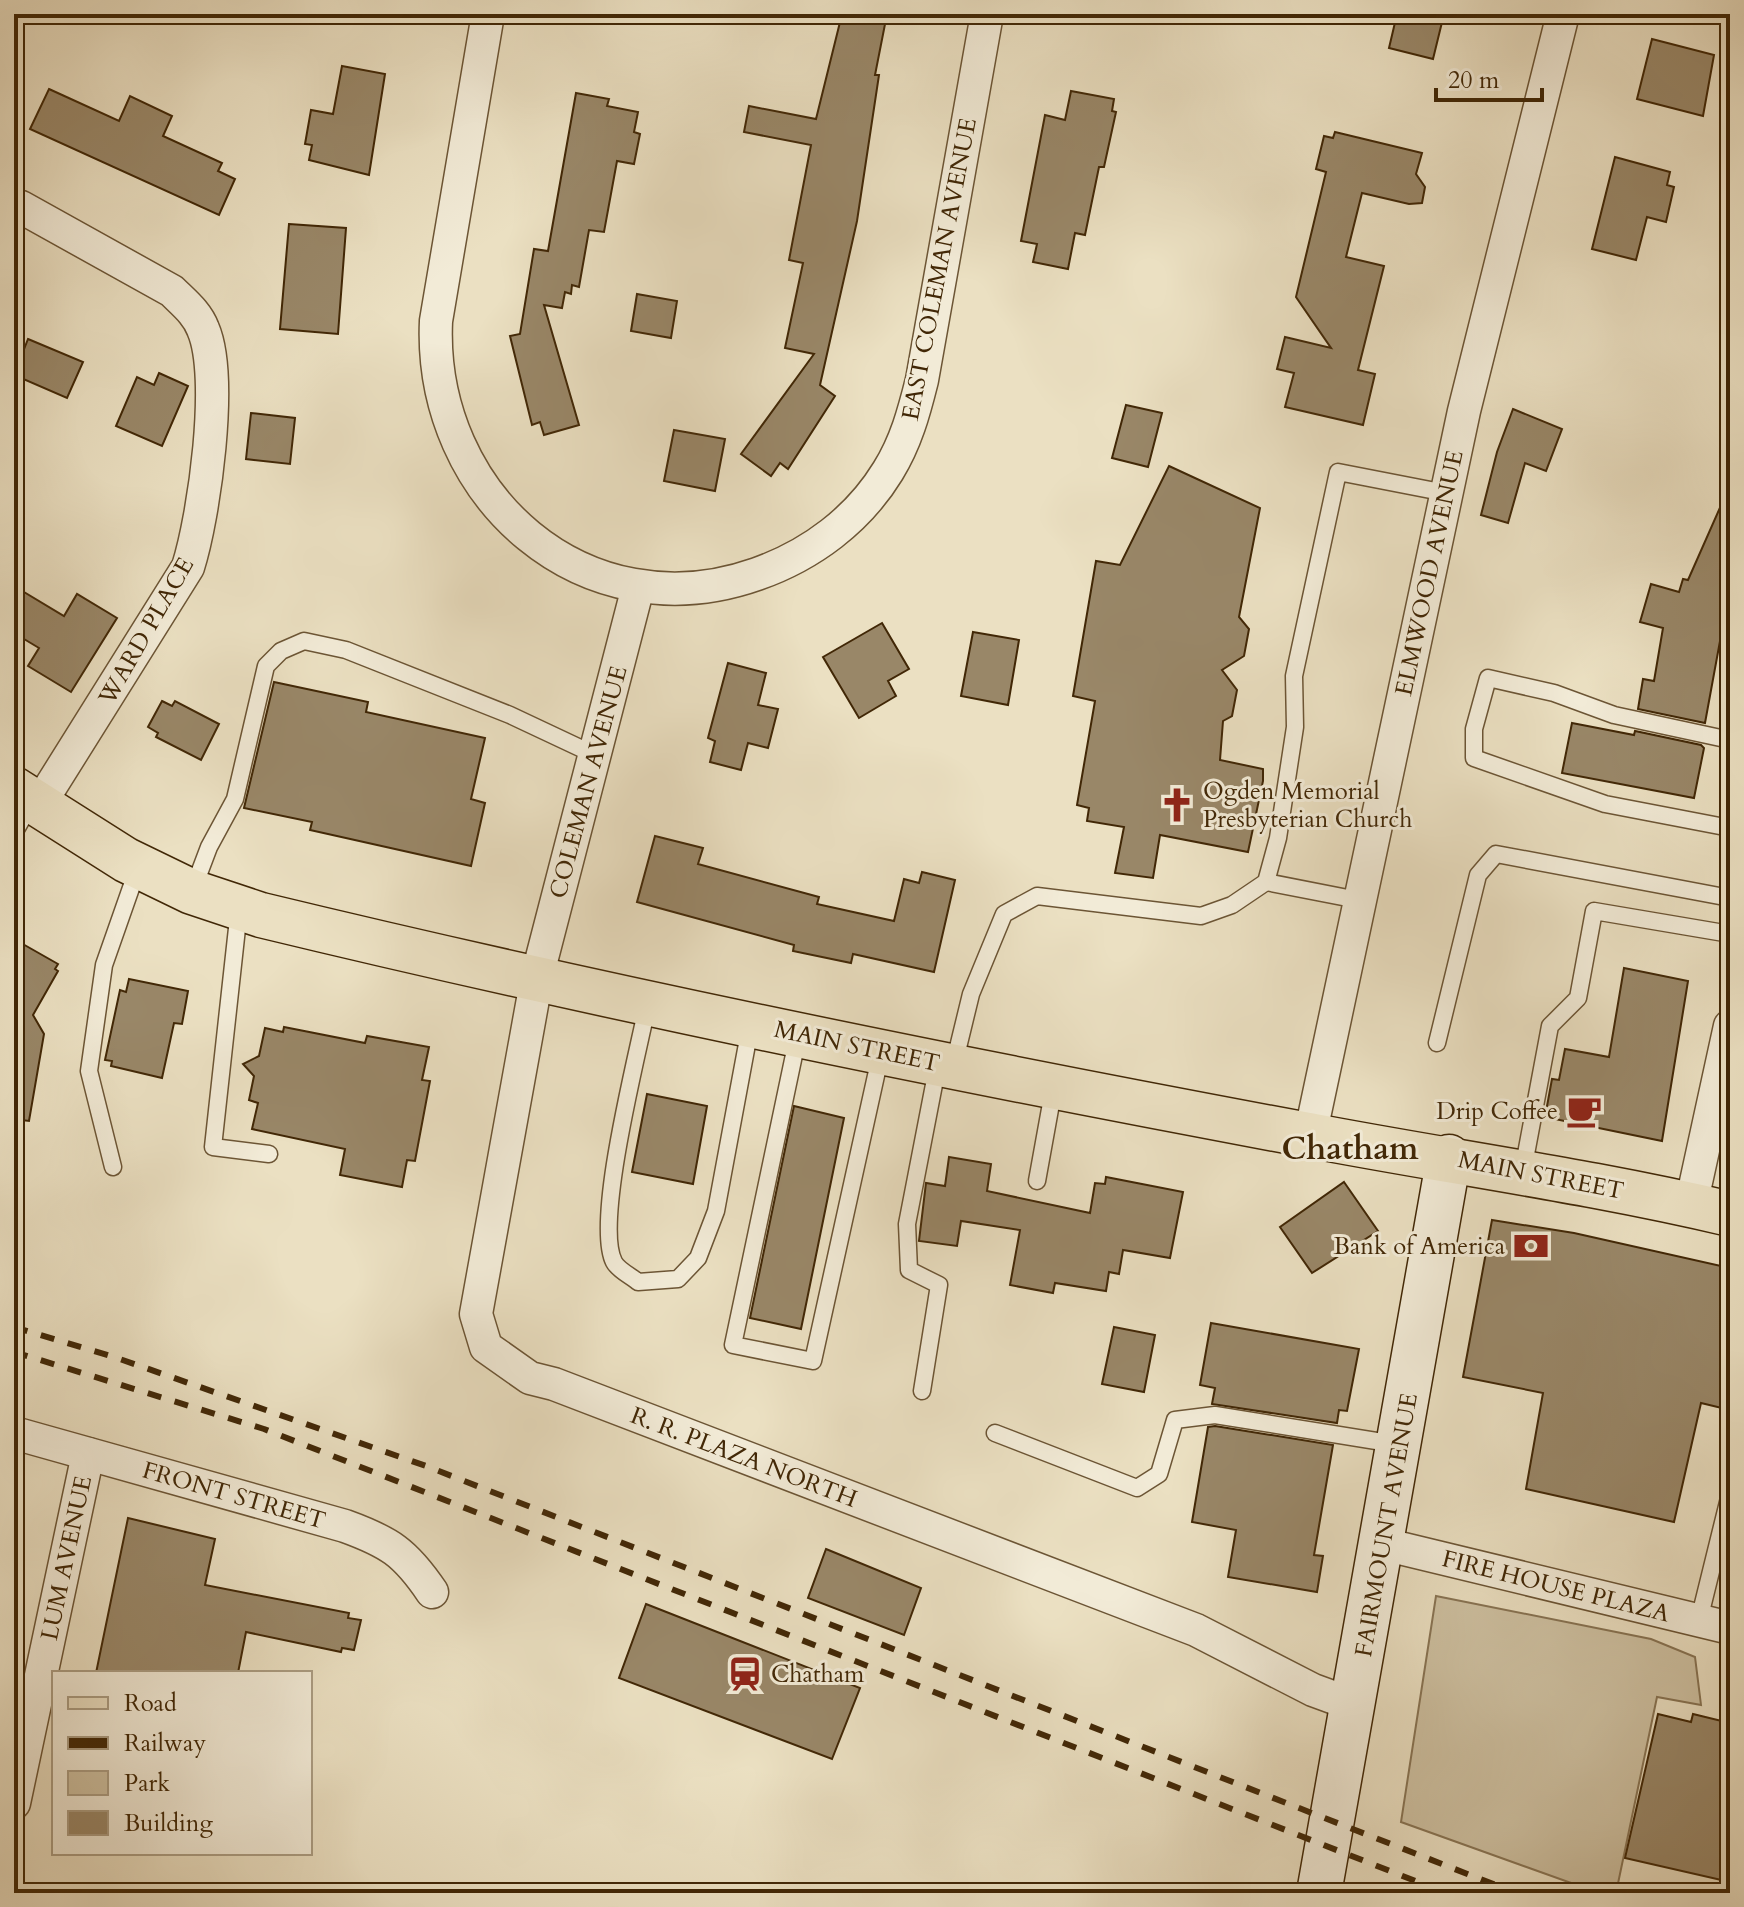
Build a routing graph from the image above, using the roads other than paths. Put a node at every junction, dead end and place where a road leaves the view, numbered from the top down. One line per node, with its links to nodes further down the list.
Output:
1 (987, 14): 6 (street, EAST COLEMAN AVENUE)
2 (1563, 14): 5 (street, ELMWOOD AVENUE)
3 (481, 18): 6 (street, EAST COLEMAN AVENUE)
4 (21, 207): 9 (street, WARD PLACE)
5 (1446, 493): 12 (lane); 15 (street, ELMWOOD AVENUE)
6 (638, 587): 8 (street, COLEMAN AVENUE)
7 (1730, 740): 10 (lane)
8 (595, 755): 13 (lane); 18 (street, COLEMAN AVENUE)
9 (25, 807): 11 (main road, MAIN STREET)
10 (1730, 828)
11 (139, 866): 13 (main road, MAIN STREET); 30 (lane)
12 (1266, 882): 15 (lane); 25 (lane)
13 (192, 892): 16 (main road, MAIN STREET)
14 (1730, 898): 23 (lane)
15 (1358, 900): 27 (street, ELMWOOD AVENUE)
16 (239, 908): 18 (main road, MAIN STREET); 28 (lane)
17 (1730, 934): 31 (lane)
18 (537, 977): 19 (main road, MAIN STREET); 44 (street, R. R. PLAZA NORTH)
19 (648, 1001): 20 (main road, MAIN STREET); 20 (lane)
20 (751, 1024): 22 (main road, MAIN STREET)
21 (1730, 1026): 33 (street)
22 (798, 1034): 24 (main road, MAIN STREET); 24 (lane)
23 (1437, 1043)
24 (882, 1052): 25 (main road, MAIN STREET)
25 (946, 1064): 26 (main road, MAIN STREET); 34 (lane)
26 (1054, 1085): 27 (main road, MAIN STREET); 32 (lane)
27 (1310, 1136): 29 (main road, MAIN STREET)
28 (269, 1154)
29 (1449, 1157): 31 (main road, MAIN STREET); 37 (main road, FAIRMOUNT AVENUE)
30 (113, 1167)
31 (1523, 1172): 33 (main road, MAIN STREET)
32 (1037, 1181)
33 (1710, 1210)
34 (922, 1391)
35 (14, 1433): 38 (street, FRONT STREET)
36 (995, 1433): 37 (lane)
37 (1400, 1445): 40 (main road, FAIRMOUNT AVENUE)
38 (88, 1454): 41 (street, FRONT STREET); 45 (street, LUM AVENUE)
39 (1730, 1494): 42 (lane)
40 (1383, 1544): 42 (street, FIRE HOUSE PLAZA); 44 (main road, FAIRMOUNT AVENUE)
41 (432, 1592)
42 (1699, 1620): 43 (street, FIRE HOUSE PLAZA)
43 (1730, 1628)
44 (1354, 1705): 46 (main road, FAIRMOUNT AVENUE)
45 (14, 1803)
46 (1319, 1893)

